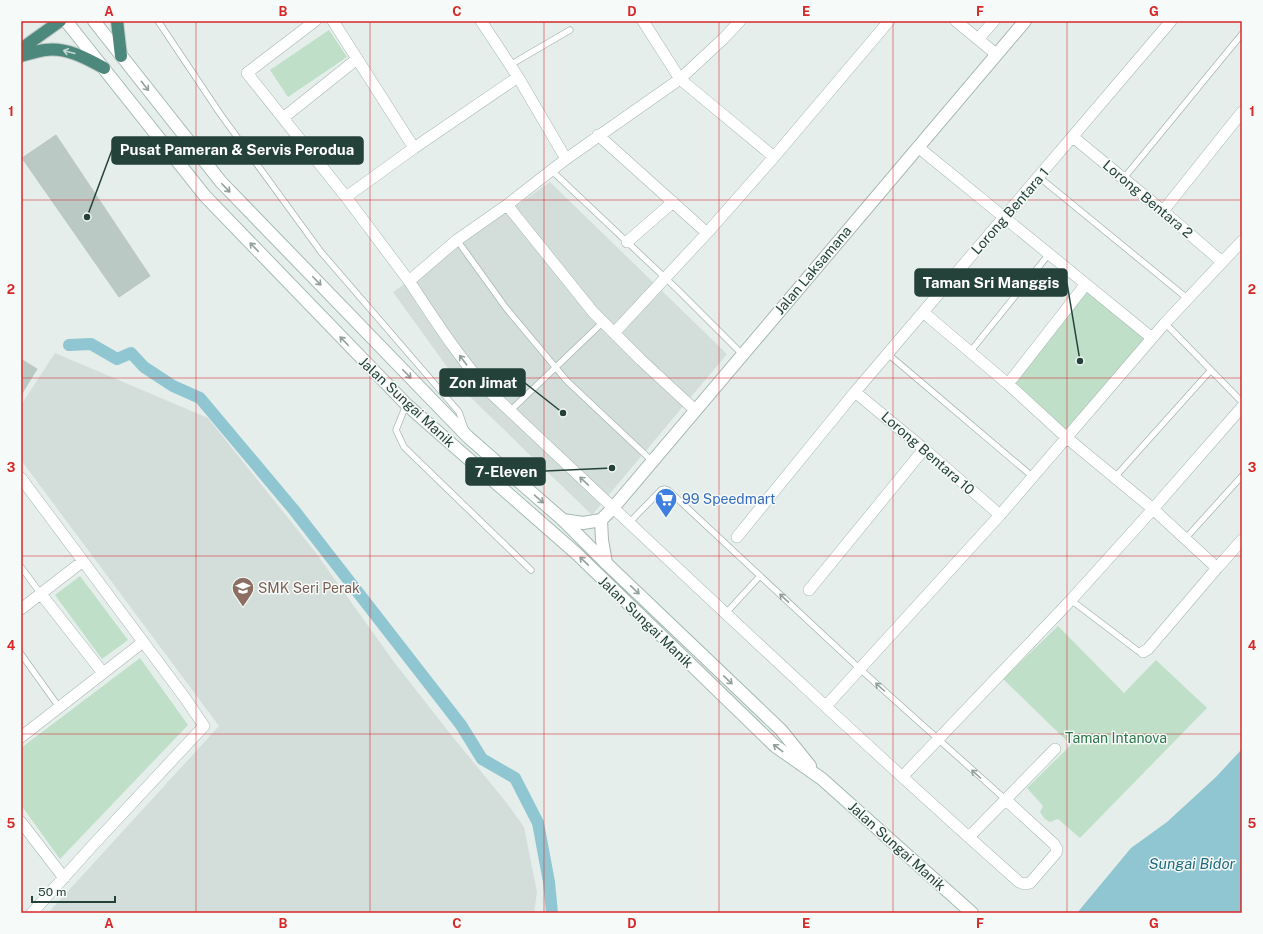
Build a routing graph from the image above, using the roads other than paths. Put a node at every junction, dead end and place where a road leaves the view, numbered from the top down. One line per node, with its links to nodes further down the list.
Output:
1 (60, 21): 19 (highway)
2 (66, 21): 25 (main road, Jalan Sungai Manik)
3 (94, 21): 22 (main road, Jalan Sungai Manik)
4 (117, 21): 22 (highway)
5 (158, 21): 71 (lane)
6 (315, 21): 29 (street)
7 (333, 21): 23 (street)
8 (481, 21): 24 (street)
9 (643, 21): 27 (street)
10 (740, 21): 27 (street)
11 (889, 21): 34 (street)
12 (956, 21): 18 (street)
13 (994, 21): 18 (street)
14 (1024, 21): 20 (main road, Jalan Laksamana)
15 (1172, 21): 31 (street, Lorong Bentara 1)
16 (570, 30): 24 (lane)
17 (1242, 34): 38 (lane)
18 (978, 39): 20 (street)
19 (21, 48)
20 (996, 54): 32 (main road, Jalan Laksamana)
21 (21, 56): 25 (highway, one-way to 21)
22 (121, 56): 71 (main road, Jalan Sungai Manik, one-way to 71)
23 (357, 59): 29 (street); 33 (street)
24 (510, 65): 26 (street)
25 (104, 68): 67 (main road, Jalan Sungai Manik, one-way to 25)
26 (518, 77): 33 (street); 35 (street)
27 (680, 79): 30 (street); 34 (street)
28 (1242, 112): 42 (street)
29 (283, 118): 39 (street)
30 (598, 135): 35 (street); 40 (street)
31 (1074, 137): 37 (street, Lorong Bentara 1); 38 (street, Lorong Bentara 2)
32 (918, 147): 43 (street); 60 (main road, Jalan Laksamana)
33 (414, 148): 39 (street)
34 (774, 157): 44 (street)
35 (566, 159): 36 (street)
36 (550, 170): 41 (street); 47 (lane)
37 (1039, 177): 43 (street, Lorong Bentara 1); 53 (lane)
38 (1124, 178): 42 (street, Lorong Bentara 2)
39 (346, 197): 51 (street)
40 (673, 202): 44 (street); 47 (street)
41 (507, 205): 45 (street); 55 (street)
42 (1164, 211): 49 (street, Lorong Bentara 2)
43 (1004, 217): 48 (street); 54 (street, Lorong Bentara 1)
44 (707, 233): 50 (street)
45 (457, 240): 51 (street); 62 (lane)
46 (1242, 241): 49 (street)
47 (627, 242): 50 (lane)
48 (1049, 254): 52 (street); 59 (lane)
49 (1222, 262): 53 (street)
50 (665, 278): 57 (street); 60 (lane)
51 (409, 281): 70 (street, one-way to 51)
52 (1086, 284): 58 (street); 64 (street)
53 (1188, 299): 56 (street)
54 (923, 312): 59 (street); 61 (street, Lorong Bentara 1)
55 (603, 322): 57 (street); 62 (lane)
56 (1165, 323): 58 (street); 63 (lane)
57 (614, 333): 69 (street)
58 (1152, 338): 72 (street)
59 (970, 352): 64 (street)
60 (742, 354): 69 (main road, Jalan Laksamana)
61 (888, 354): 65 (street, Lorong Bentara 1); 76 (lane)
62 (556, 368): 70 (lane); 74 (lane)
63 (1211, 370): 66 (lane); 77 (lane)
64 (1008, 384): 72 (street)
65 (856, 392): 73 (street, Lorong Bentara 10); 85 (street, Lorong Bentara 1)
66 (1242, 402)
67 (407, 405): 92 (lane); 110 (main road, Jalan Sungai Manik, one-way to 67)
68 (1242, 407): 80 (street)
69 (695, 410): 74 (main road, Jalan Laksamana)
70 (510, 411): 79 (street, one-way to 70)
71 (468, 437): 82 (main road, Jalan Sungai Manik, one-way to 82)
72 (1067, 438): 76 (street); 77 (street)
73 (924, 449): 81 (street, Lorong Bentara 10); 94 (street)
74 (652, 461): 79 (main road, Jalan Laksamana)
75 (1242, 476): 86 (lane)
76 (1033, 477): 81 (street)
77 (1115, 477): 80 (street)
78 (21, 478): 88 (street)
79 (613, 508): 83 (main road, Jalan Laksamana); 84 (street)
80 (1153, 510): 86 (street); 96 (street)
81 (1000, 515): 102 (street)
82 (563, 520): 83 (main road); 89 (main road, Jalan Sungai Manik)
83 (601, 520): 89 (main road)
84 (630, 523): 93 (lane); 98 (street)
85 (737, 537)
86 (1185, 539): 91 (street)
87 (1242, 540): 91 (street)
88 (83, 561): 95 (street); 99 (street)
89 (606, 563): 110 (main road, Jalan Sungai Manik, one-way to 110)
90 (21, 567): 95 (lane)
91 (1217, 568): 100 (street)
92 (531, 570)
93 (760, 576): 98 (lane); 102 (lane, one-way to 93)
94 (809, 590)
95 (41, 594): 97 (street); 103 (street)
96 (1071, 600): 100 (lane); 107 (street)
97 (21, 609)
98 (726, 613): 104 (street)
99 (143, 642): 103 (street); 114 (street)
100 (1143, 652)
101 (21, 654): 105 (lane)
102 (860, 669): 104 (street); 107 (lane, one-way to 102)
103 (103, 673): 105 (street)
104 (826, 706): 109 (street)
105 (59, 707): 106 (street)
106 (21, 737)
107 (938, 740): 109 (street); 111 (lane, one-way to 107)
108 (1055, 749): 111 (street)
109 (903, 776): 113 (street)
110 (822, 779): 116 (main road, Jalan Sungai Manik)
111 (1005, 799): 113 (street); 113 (street)
112 (21, 822): 114 (street)
113 (969, 837)
114 (64, 878): 115 (street)
115 (32, 913)
116 (972, 913)

